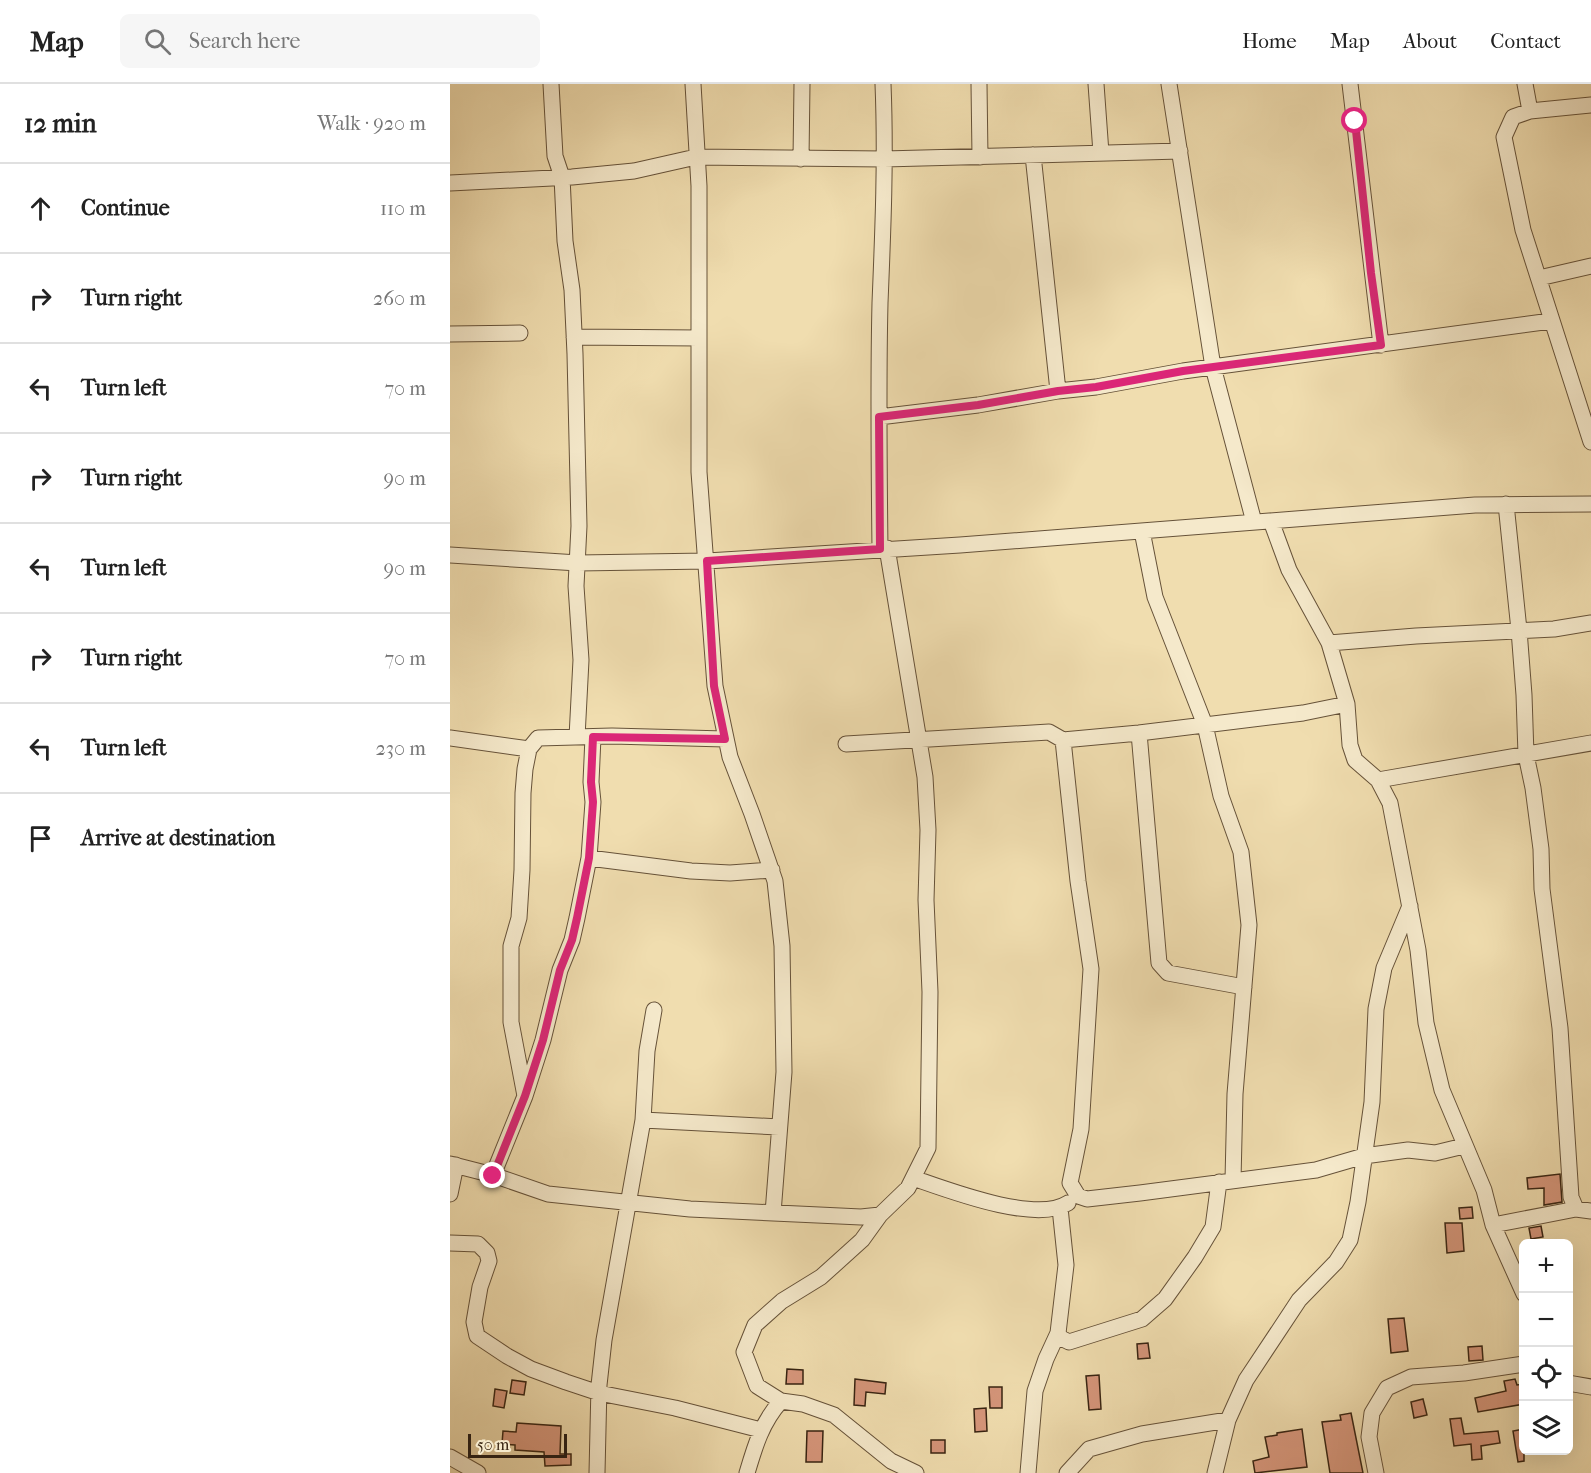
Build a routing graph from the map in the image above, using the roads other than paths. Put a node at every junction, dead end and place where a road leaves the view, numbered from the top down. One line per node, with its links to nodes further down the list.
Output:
1 (551, 84): 19 (street)
2 (693, 84): 15 (street)
3 (802, 84): 17 (street)
4 (883, 84): 18 (street)
5 (979, 84): 16 (street)
6 (1096, 84): 13 (street)
7 (1169, 84): 12 (street)
8 (1350, 84): 28 (street)
9 (1525, 84): 11 (street)
10 (1591, 105): 11 (street)
11 (1530, 111): 22 (street)
12 (1180, 151): 13 (street); 29 (street)
13 (1101, 153): 14 (street)
14 (1032, 155): 16 (street); 30 (street)
15 (696, 157): 17 (street); 19 (street); 27 (street)
16 (980, 157): 18 (street)
17 (801, 159): 18 (street)
18 (884, 159): 31 (street)
19 (562, 177): 20 (street); 26 (street)
20 (450, 183)
21 (1591, 266): 22 (street)
22 (1539, 278): 23 (street)
23 (1551, 321): 28 (street); 32 (street)
24 (520, 333): 25 (street)
25 (450, 334)
26 (574, 337): 27 (street); 41 (street)
27 (699, 338): 40 (street)
28 (1381, 345): 29 (street)
29 (1213, 367): 30 (street); 36 (street)
30 (1058, 391): 31 (street)
31 (879, 417): 38 (street)
32 (1591, 442)
33 (1506, 504): 34 (street); 35 (street); 43 (street)
34 (1591, 504)
35 (1271, 521): 36 (street); 44 (street)
36 (1254, 522): 37 (street)
37 (1142, 531): 38 (street); 46 (street)
38 (884, 548): 40 (street); 52 (street)
39 (450, 555): 41 (street)
40 (707, 561): 41 (street); 51 (street)
41 (578, 563): 48 (street)
42 (1591, 623): 43 (street)
43 (1519, 630): 44 (street); 57 (street)
44 (1329, 643): 45 (street)
45 (1347, 704): 46 (street); 58 (street)
46 (1204, 725): 47 (street); 62 (street)
47 (1139, 734): 53 (street); 62 (street)
48 (577, 737): 49 (street); 56 (street)
49 (593, 737): 51 (street); 59 (street)
50 (450, 738): 56 (street)
51 (725, 739): 60 (street)
52 (920, 740): 53 (street); 55 (street); 71 (street)
53 (1063, 740): 74 (street)
54 (1591, 743): 57 (street)
55 (846, 744)
56 (529, 749): 64 (street)
57 (1526, 755): 58 (street); 77 (street)
58 (1378, 780): 61 (street)
59 (589, 858): 60 (street); 64 (street)
60 (772, 870): 66 (street)
61 (1410, 905): 67 (street); 68 (street)
62 (1244, 987): 72 (street)
63 (654, 1010): 65 (street)
64 (525, 1096): 70 (street)
65 (643, 1120): 66 (street); 75 (street)
66 (780, 1127): 78 (street)
67 (1464, 1146): 68 (street); 80 (street)
68 (1364, 1156): 72 (street); 89 (street)
69 (453, 1165): 70 (street); 73 (street)
70 (493, 1176): 75 (street)
71 (913, 1178): 76 (street); 79 (street)
72 (1226, 1181): 74 (street); 83 (street)
73 (450, 1194)
74 (1078, 1196): 76 (street)
75 (629, 1203): 78 (street); 87 (street)
76 (1060, 1208): 83 (street)
77 (1584, 1210): 80 (street)
78 (773, 1213): 79 (street)
79 (880, 1215): 88 (street)
80 (1494, 1225): 82 (street)
81 (450, 1243): 87 (street)
82 (1524, 1293)
83 (1058, 1334): 96 (street)
84 (1519, 1365): 99 (street)
85 (1573, 1384): 86 (street)
86 (1591, 1387)
87 (599, 1393): 90 (street); 93 (street)
88 (781, 1401): 90 (street); 95 (street)
89 (1228, 1420): 97 (street); 98 (street)
90 (761, 1430): 94 (street)
91 (450, 1457): 92 (street)
92 (478, 1473)
93 (597, 1473)
94 (747, 1473)
95 (916, 1473)
96 (1028, 1473)
97 (1067, 1473)
98 (1215, 1473)
99 (1376, 1473)

